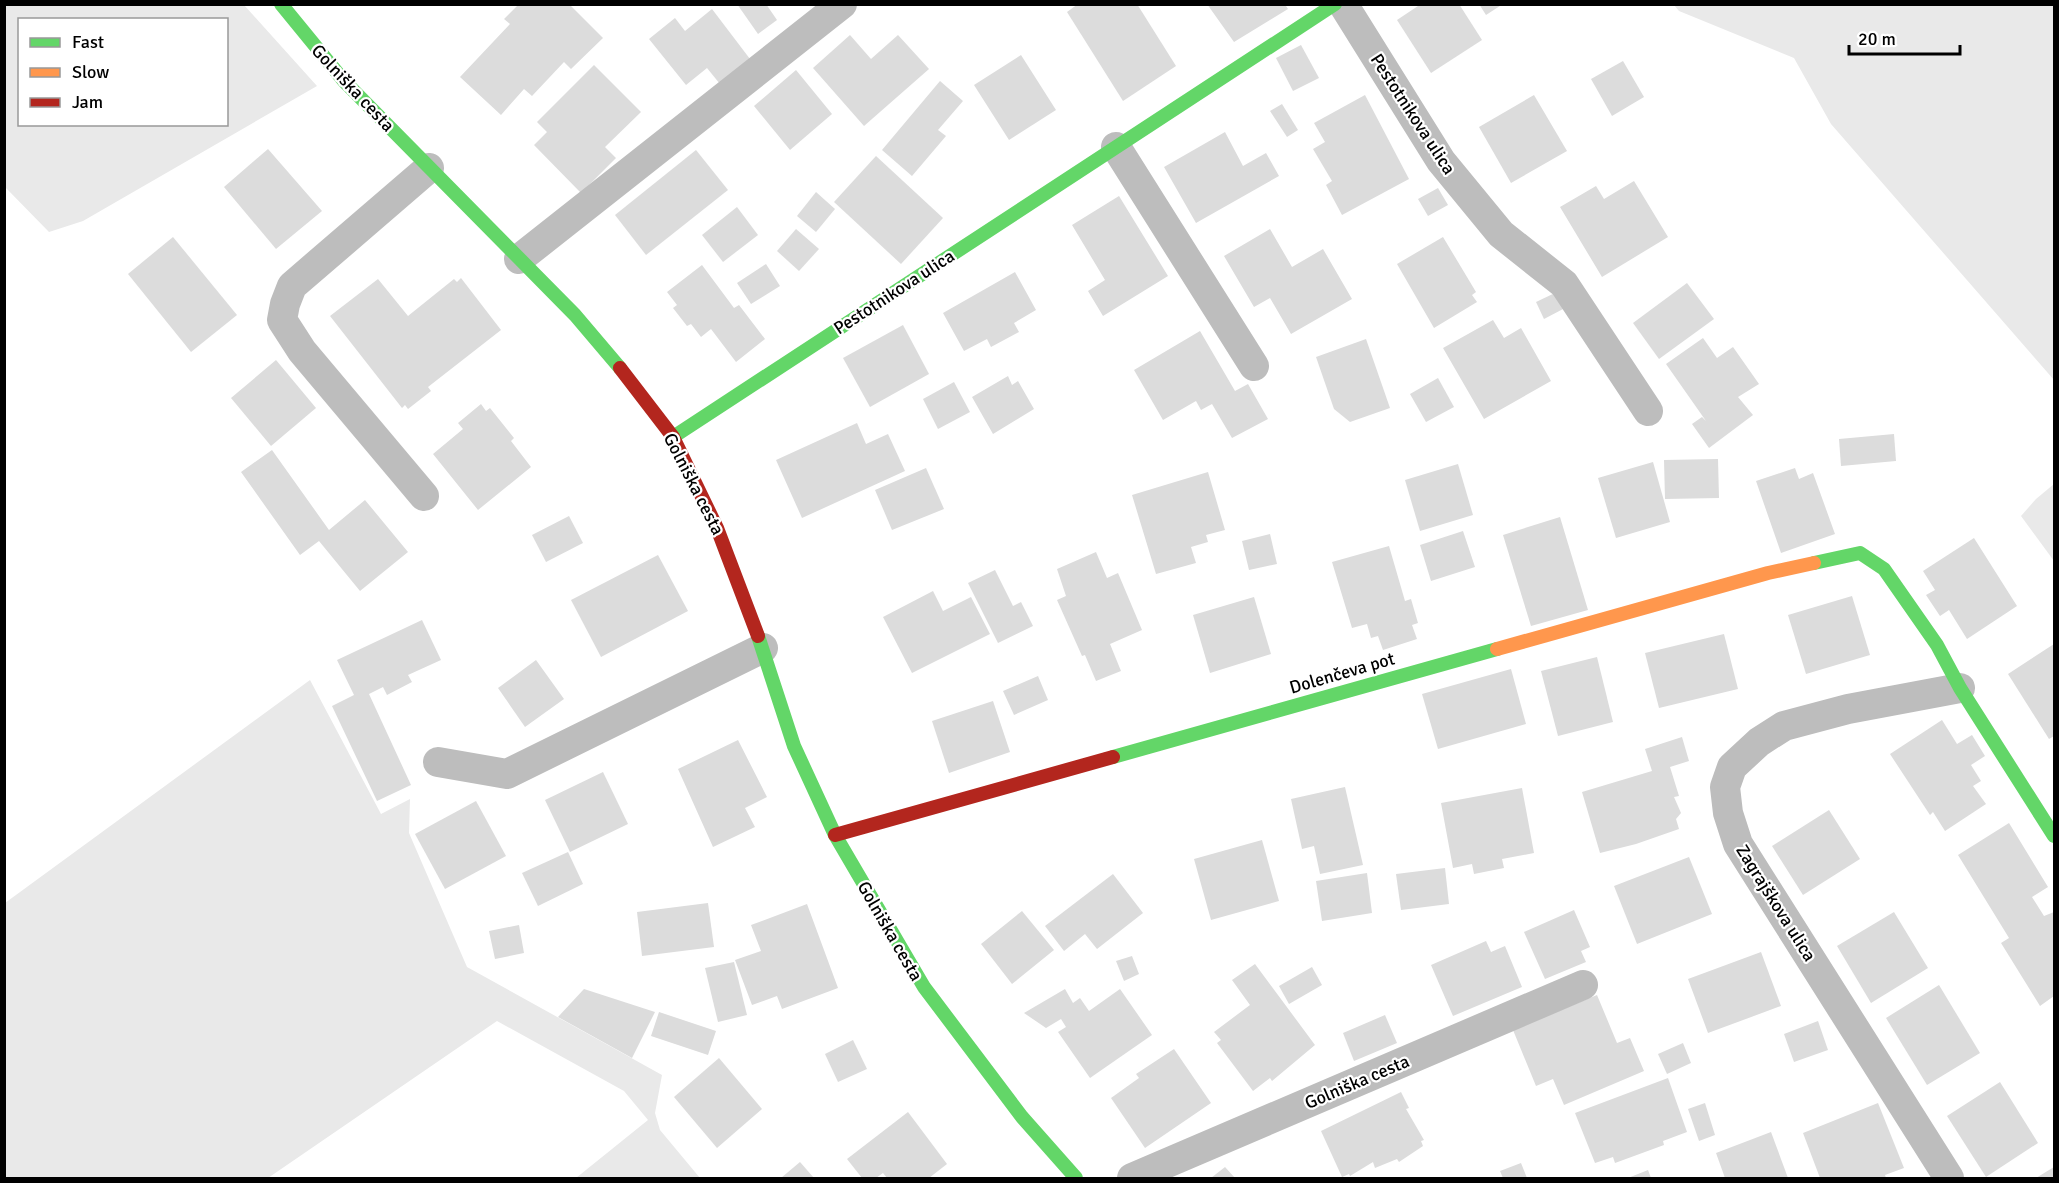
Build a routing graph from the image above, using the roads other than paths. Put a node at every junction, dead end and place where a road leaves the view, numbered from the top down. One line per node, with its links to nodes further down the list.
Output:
1 (280, 4): 6 (street, Golniška cesta)
2 (842, 4): 7 (street)
3 (1335, 4): 5 (street, Pestotnikova ulica)
4 (1343, 4): 9 (street, Pestotnikova ulica)
5 (1116, 147): 8 (street); 10 (street, Pestotnikova ulica)
6 (429, 168): 7 (street, Golniška cesta); 11 (street)
7 (519, 259): 10 (street, Golniška cesta)
8 (1254, 366)
9 (1648, 411)
10 (673, 437): 12 (street, Golniška cesta)
11 (424, 496)
12 (763, 648): 14 (street); 15 (street, Golniška cesta)
13 (1960, 688): 15 (street, Dolenčeva pot); 16 (street); 20 (street, Zagrajškova ulica)
14 (438, 762)
15 (835, 835): 18 (street, Golniška cesta)
16 (2055, 836)
17 (1583, 985): 19 (street, Golniška cesta)
18 (1076, 1179)
19 (1132, 1179)
20 (1949, 1179)

